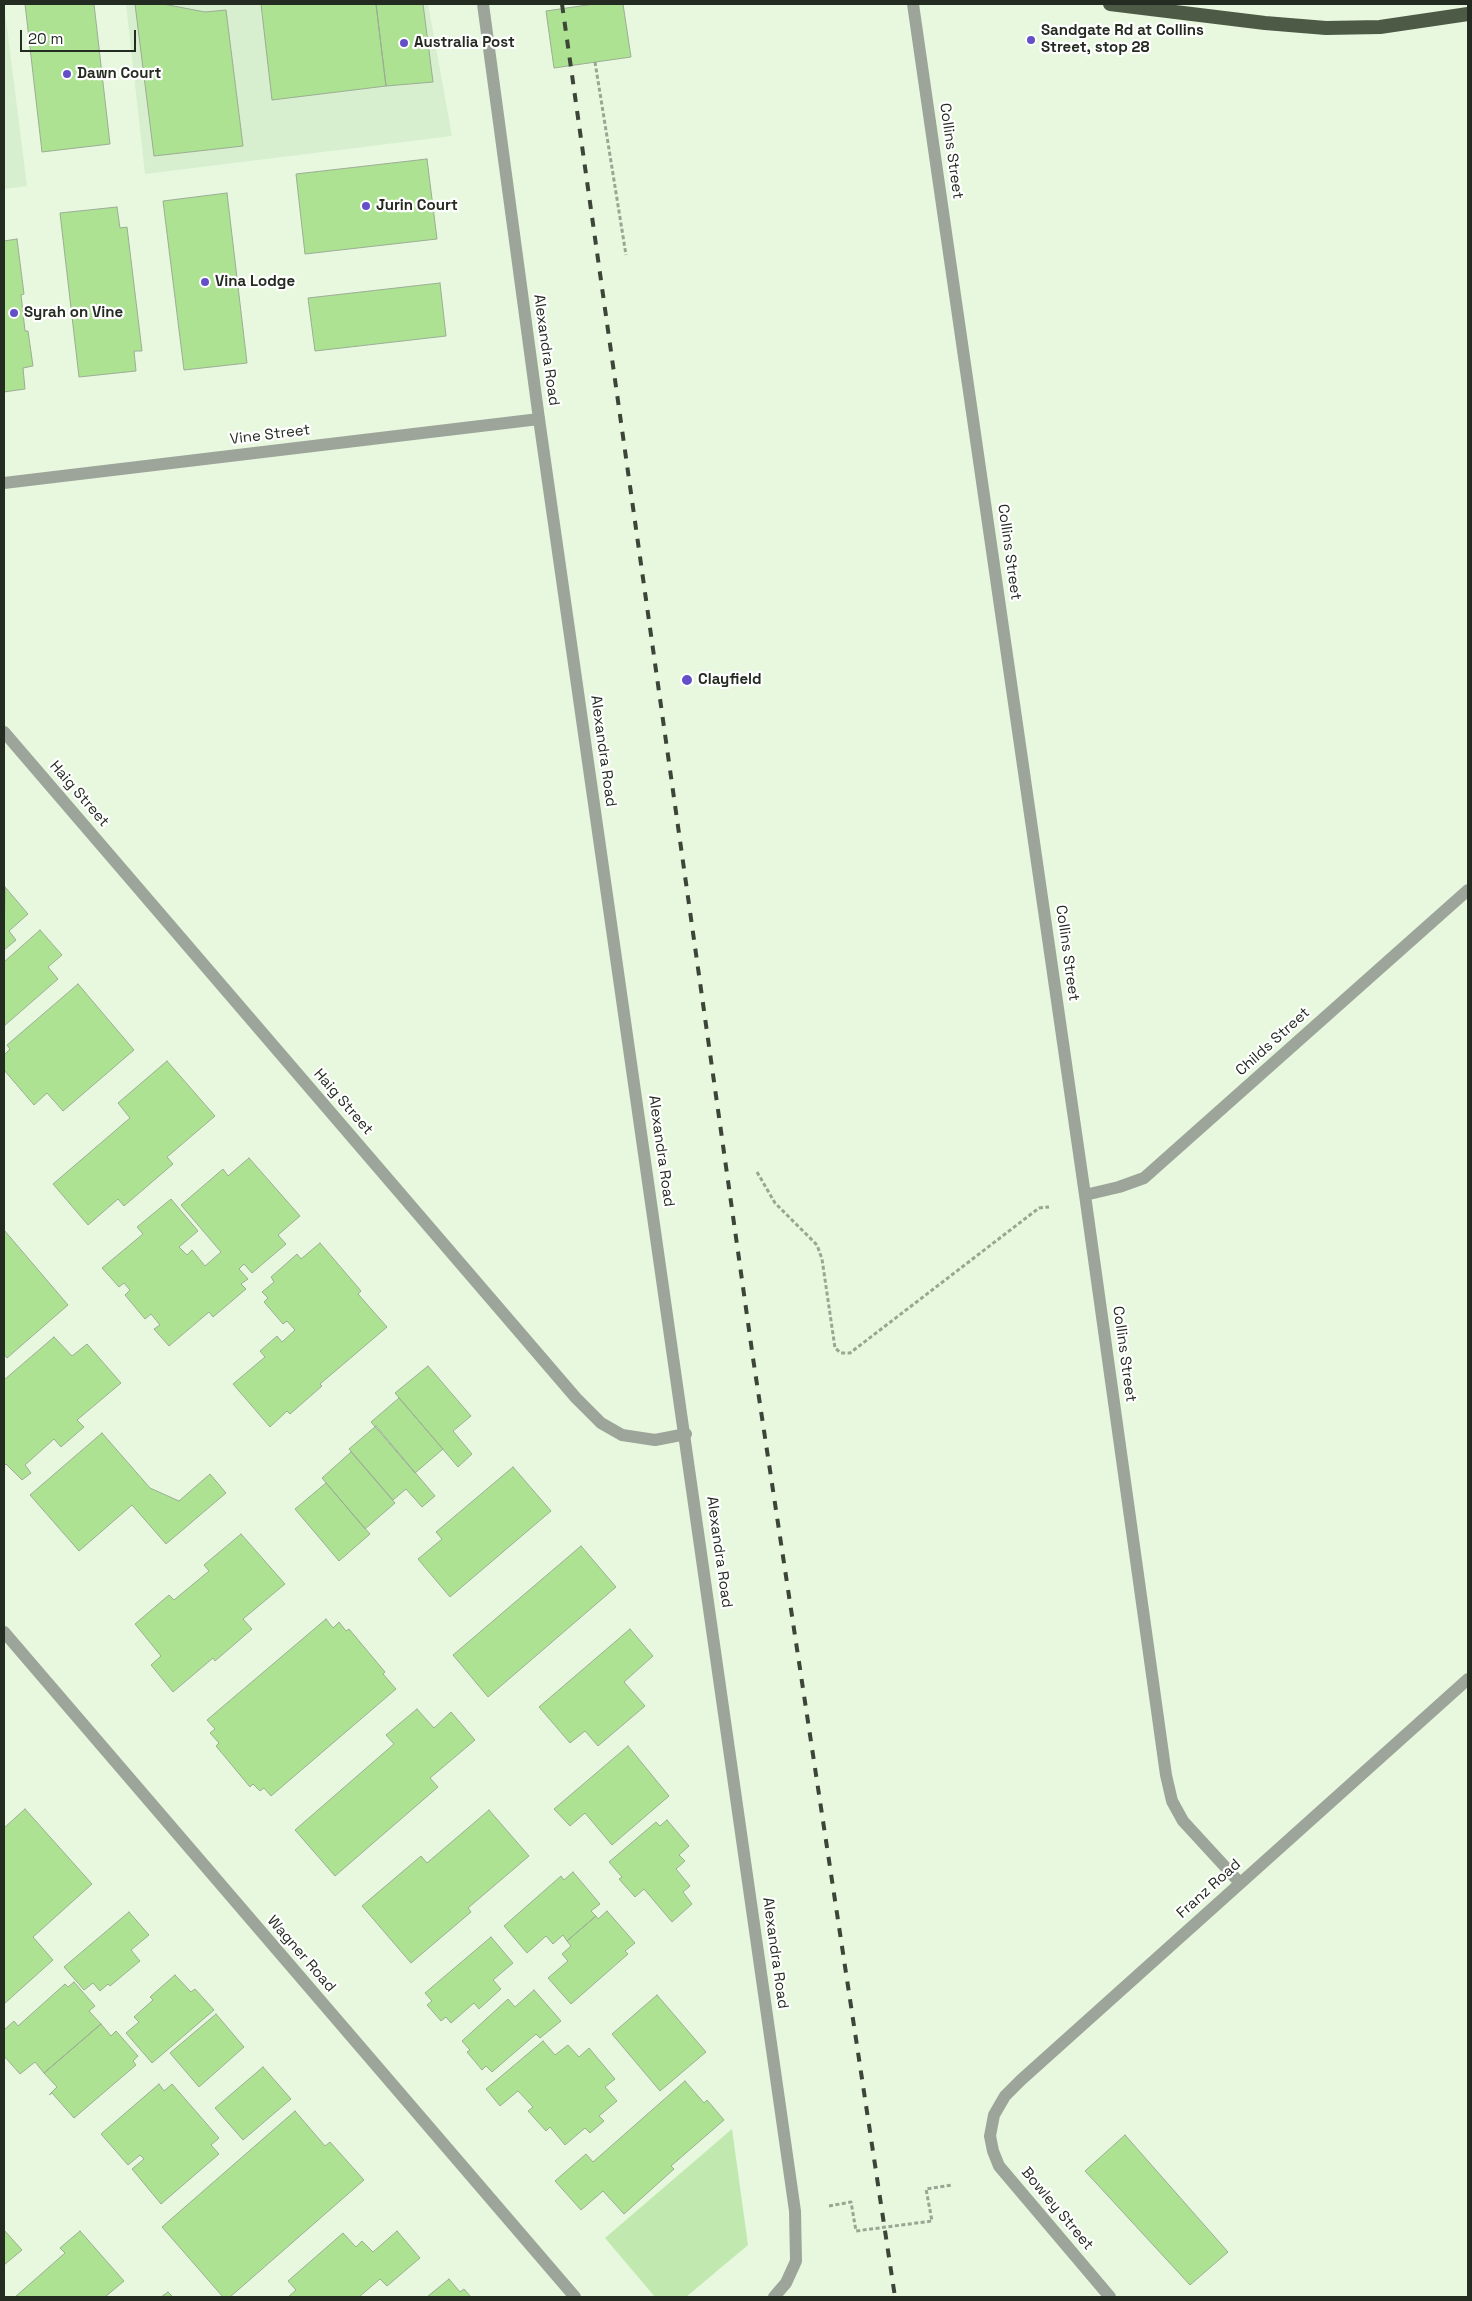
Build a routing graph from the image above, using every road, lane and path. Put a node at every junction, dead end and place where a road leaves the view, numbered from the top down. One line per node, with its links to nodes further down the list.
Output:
1 (483, 4): 7 (street, Alexandra Road)
2 (912, 4): 12 (street, Collins Street)
3 (1110, 4): 4 (highway)
4 (1468, 14)
5 (595, 62): 6 (path)
6 (626, 255)
7 (539, 419): 8 (street, Vine Street); 14 (street, Alexandra Road)
8 (4, 483)
9 (4, 732): 14 (street, Haig Street)
10 (1468, 890): 12 (street, Childs Street)
11 (757, 1172): 13 (path)
12 (1085, 1195): 17 (street, Collins Street)
13 (1049, 1207)
14 (686, 1434): 22 (street, Alexandra Road)
15 (4, 1632): 21 (street, Wagner Road)
16 (1468, 1679): 17 (street, Franz Road)
17 (1240, 1883): 18 (street, Franz Road)
18 (990, 2136): 23 (street, Bowley Street)
19 (952, 2185): 20 (path)
20 (829, 2206)
21 (574, 2297)
22 (774, 2297)
23 (1110, 2297)

